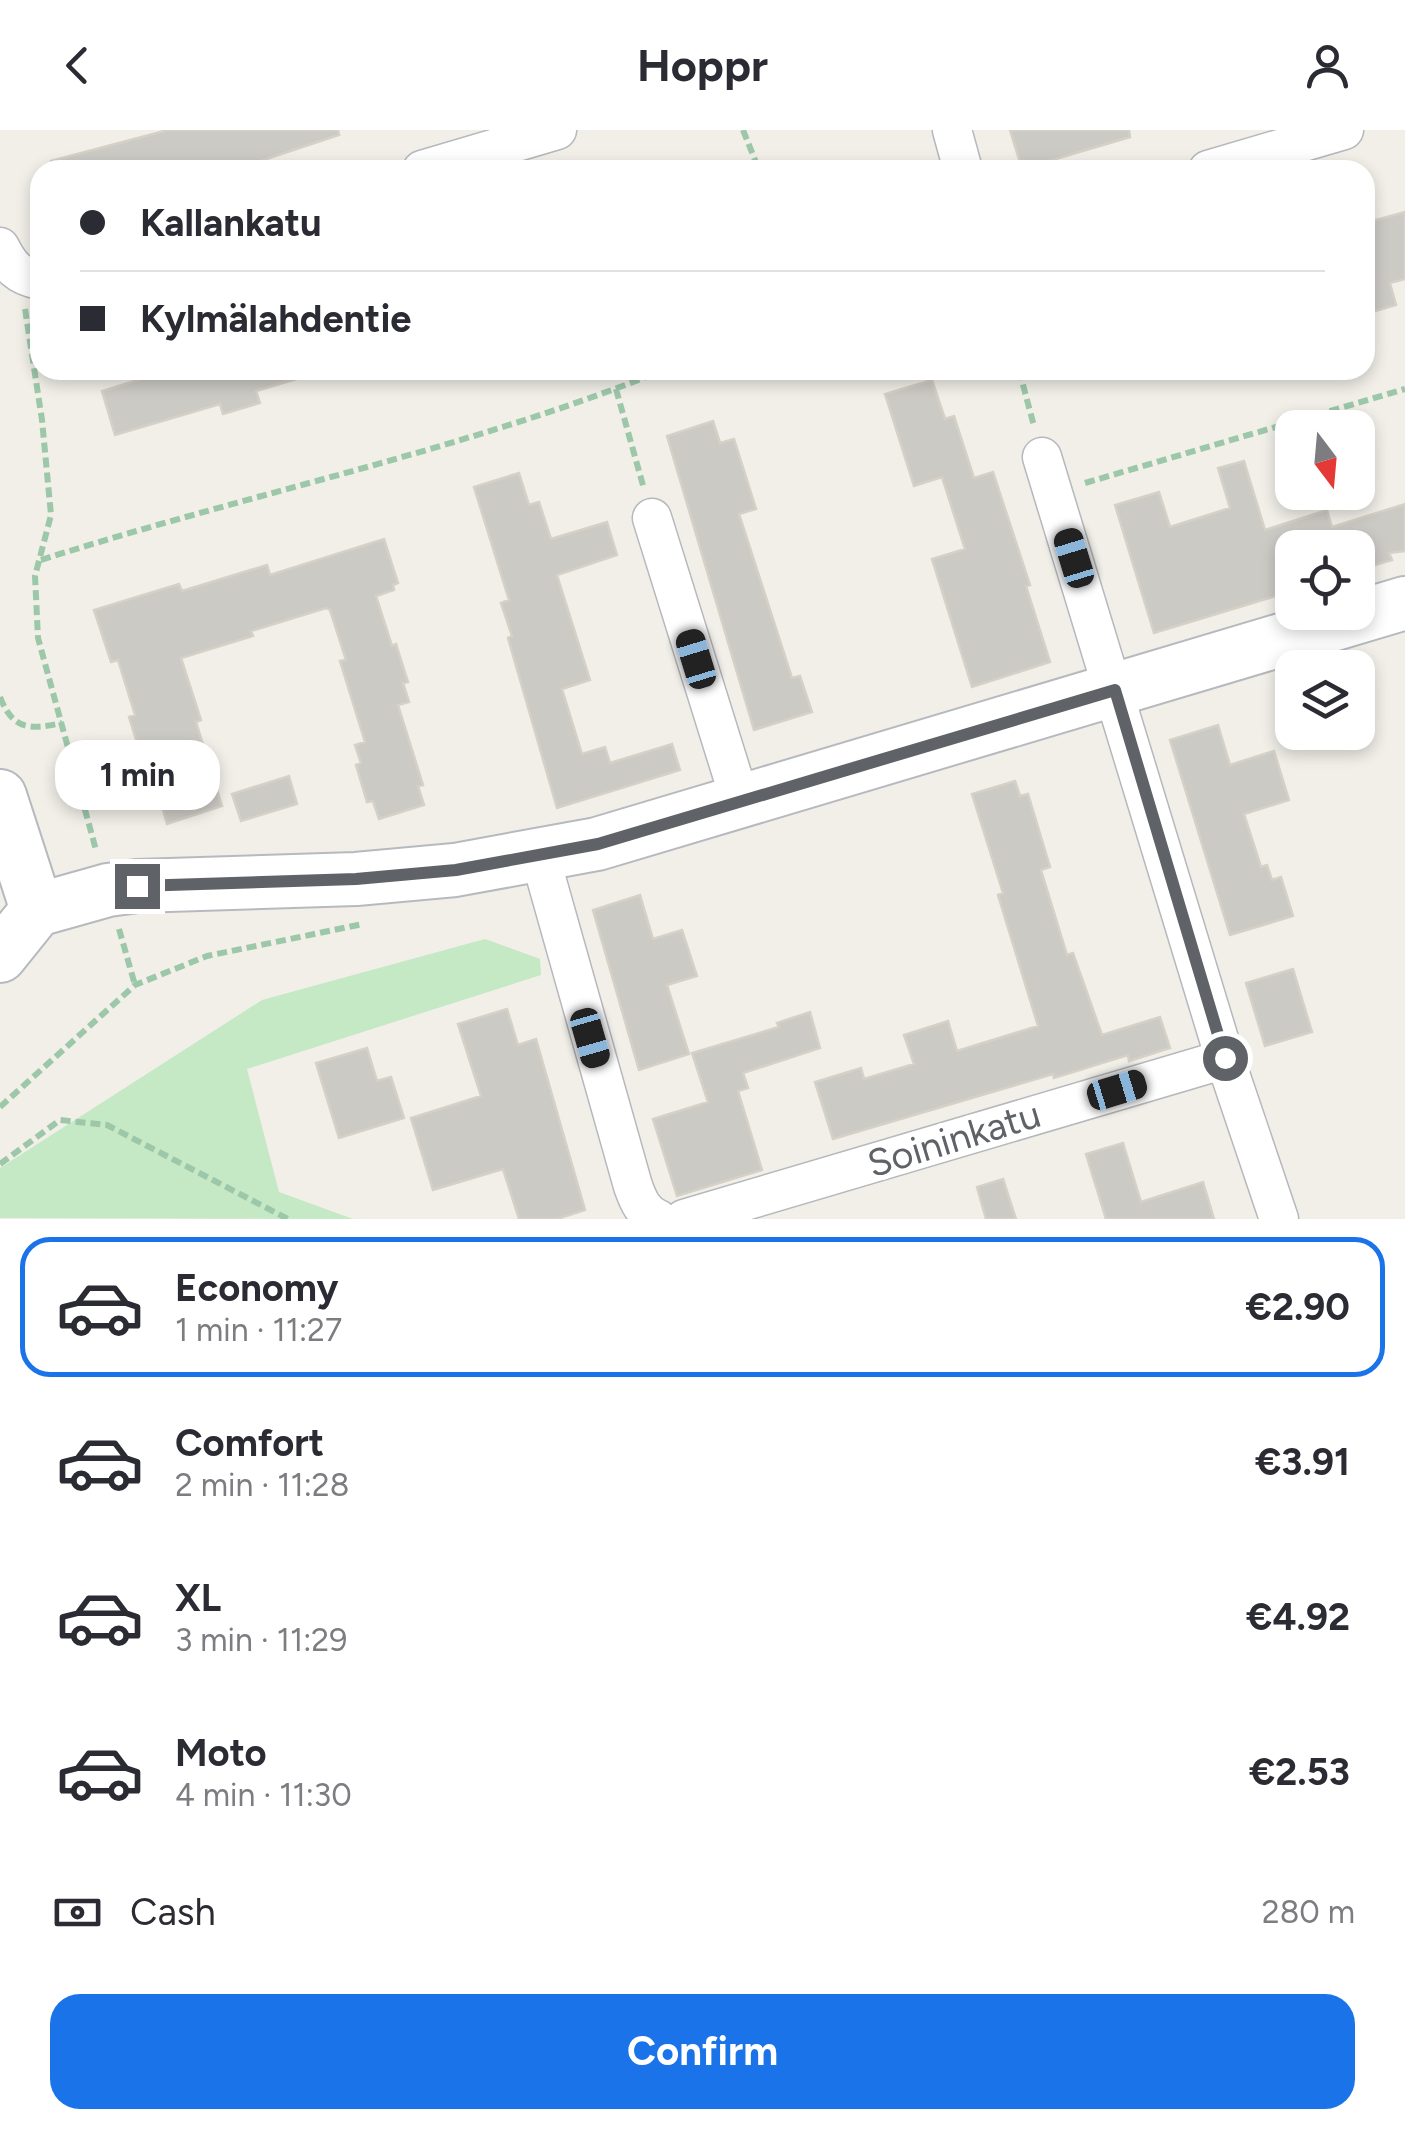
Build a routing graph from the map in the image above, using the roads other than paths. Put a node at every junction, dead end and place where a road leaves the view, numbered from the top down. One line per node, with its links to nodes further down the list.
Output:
1 (557, 130): 4 (street)
2 (952, 130): 6 (street)
3 (1344, 130): 7 (street)
4 (462, 143): 5 (street)
5 (437, 160)
6 (960, 160)
7 (1242, 160)
8 (0, 246): 9 (street)
9 (30, 277)
10 (1048, 474): 13 (street)
11 (652, 518): 15 (street)
12 (1405, 603): 13 (street)
13 (1115, 690): 15 (street); 19 (street)
14 (0, 796): 17 (street)
15 (740, 800): 16 (street)
16 (539, 854): 17 (street); 20 (street)
17 (37, 910): 18 (street)
18 (0, 956)
19 (1225, 1058): 21 (street, Soininkatu); 22 (street)
20 (658, 1219)
21 (684, 1219)
22 (1280, 1219)

